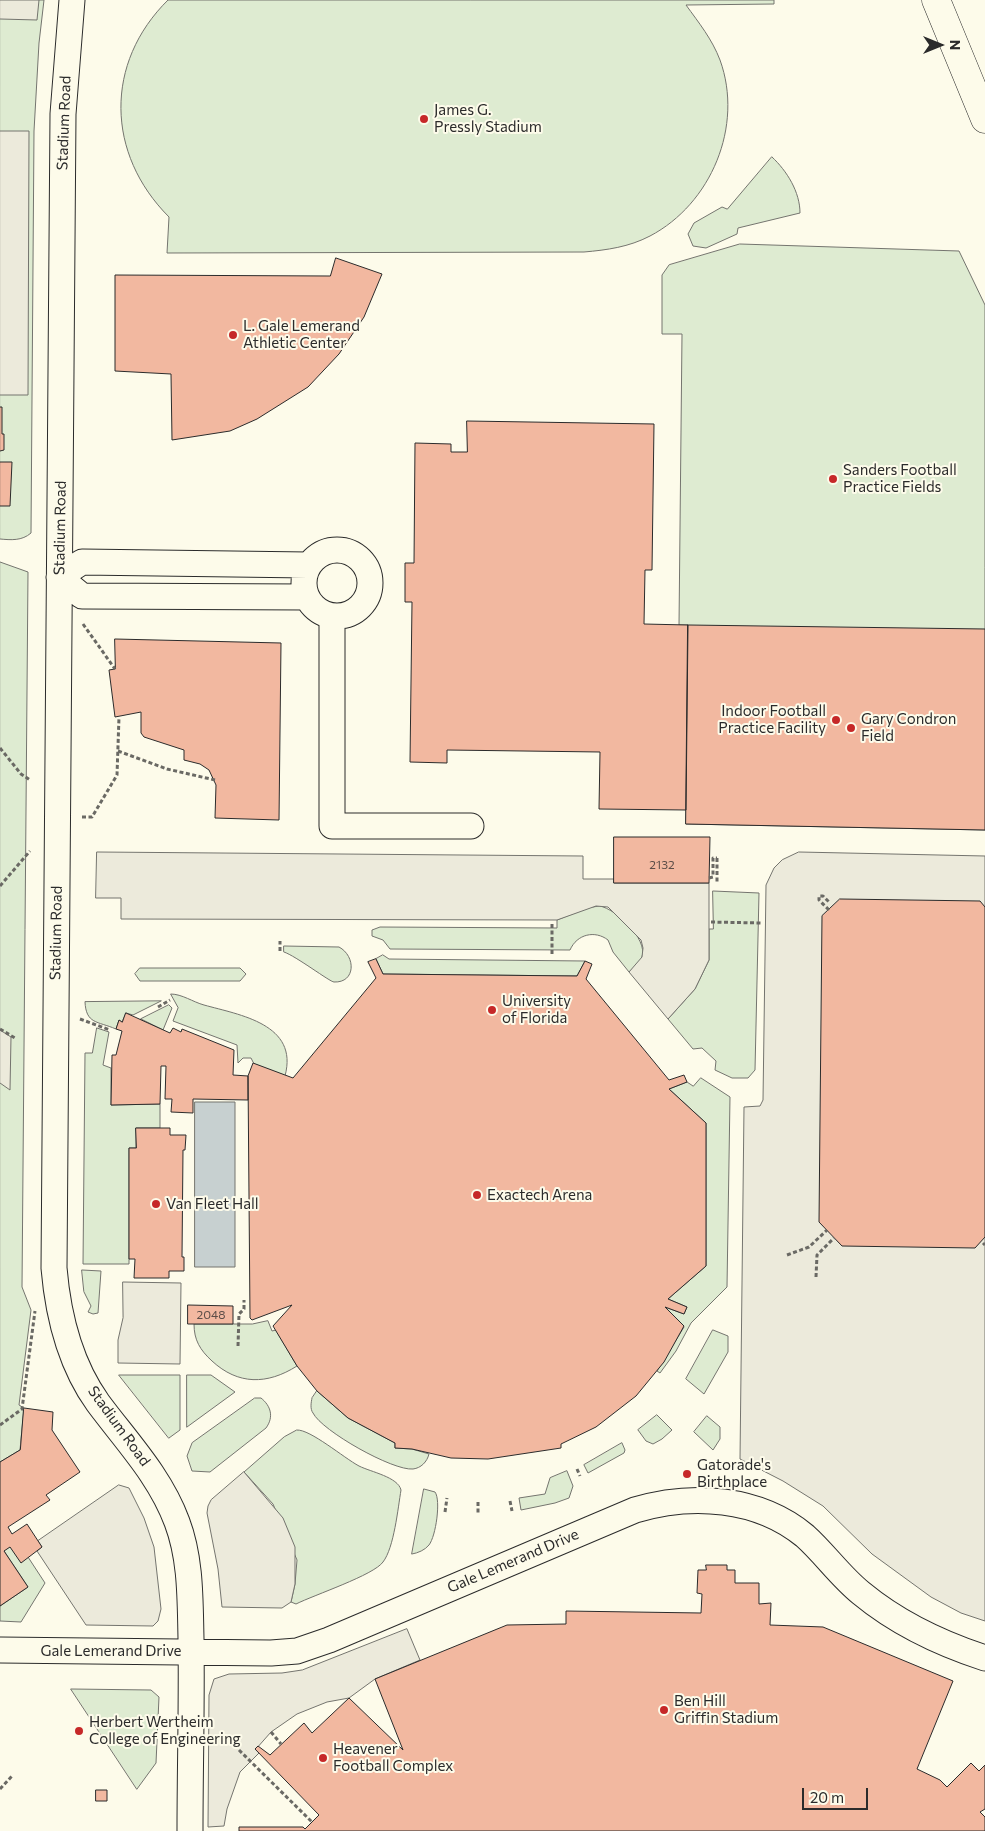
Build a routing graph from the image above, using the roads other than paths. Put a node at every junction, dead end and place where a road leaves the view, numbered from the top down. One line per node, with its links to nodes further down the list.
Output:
1 (72, 0): 5 (street, Stadium Road)
2 (936, 0): 3 (main road)
3 (985, 119)
4 (308, 565): 5 (street); 6 (street); 7 (street)
5 (59, 577): 6 (street); 10 (street, Stadium Road)
6 (306, 597): 7 (street)
7 (332, 616): 8 (street)
8 (471, 826)
9 (0, 1650): 10 (street, Gale Lemerand Drive)
10 (191, 1651): 11 (street, Gale Lemerand Drive); 12 (street, Stadium Road)
11 (985, 1658)
12 (190, 1831)

